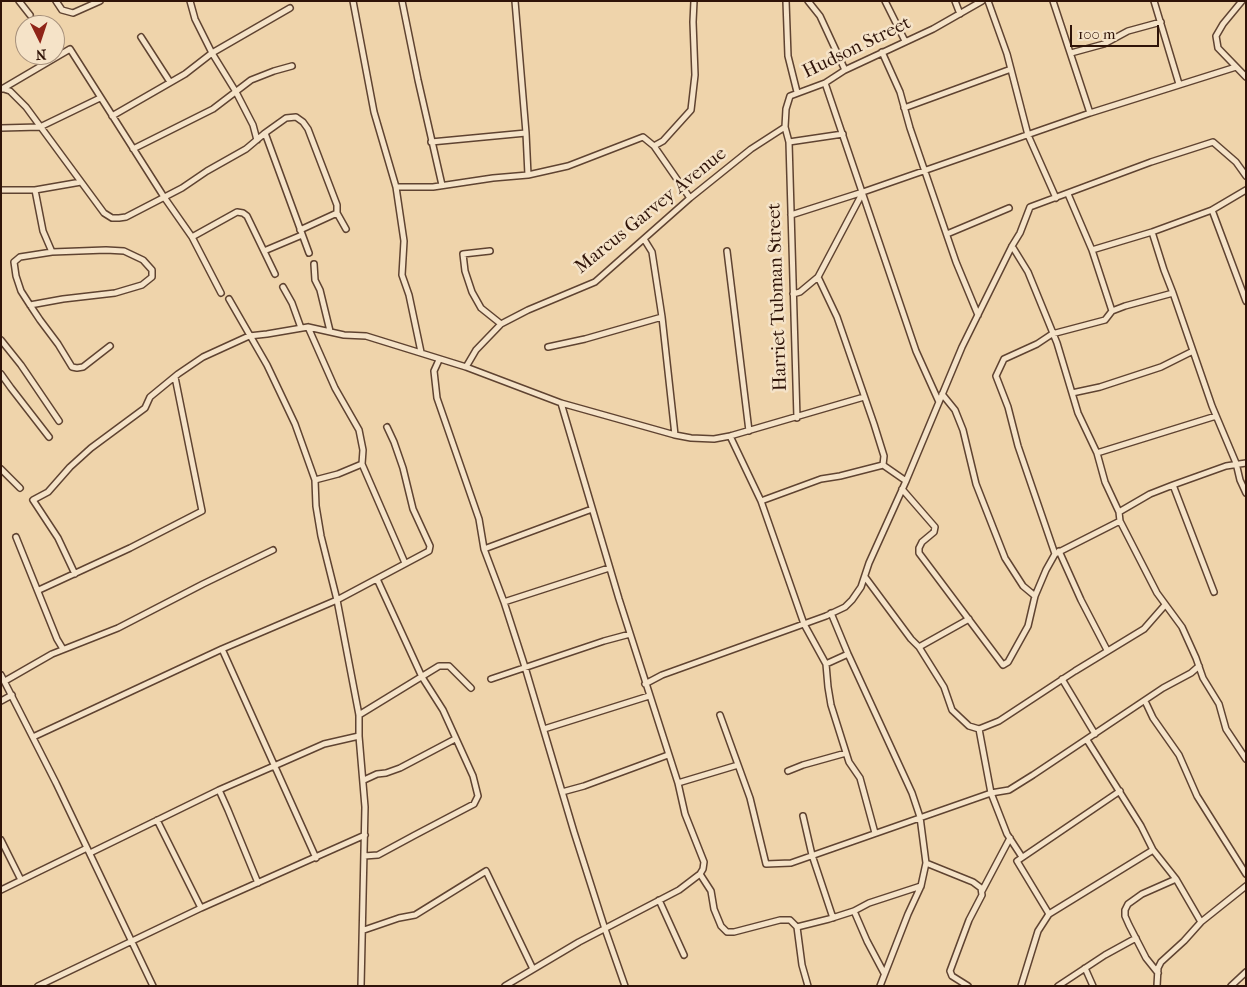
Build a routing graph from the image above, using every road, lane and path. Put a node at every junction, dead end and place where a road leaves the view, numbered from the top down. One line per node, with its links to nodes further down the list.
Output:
1 (19, 1): 20 (street)
2 (56, 1): 3 (street)
3 (100, 1)
4 (190, 1): 25 (street)
5 (352, 1): 59 (street)
6 (402, 1): 50 (street)
7 (515, 1): 45 (street)
8 (694, 1): 52 (street)
9 (786, 1): 37 (street)
10 (808, 1): 30 (street)
11 (885, 1): 23 (street)
12 (955, 1): 19 (street)
13 (982, 1): 19 (street, Hudson Street)
14 (988, 1): 29 (street)
15 (1054, 1): 26 (street)
16 (1154, 1): 21 (street)
17 (1242, 1): 28 (street)
18 (290, 8): 25 (street)
19 (960, 14): 23 (street, Hudson Street)
20 (30, 15)
21 (1161, 22): 26 (street); 34 (street)
22 (140, 38): 32 (street)
23 (905, 40): 24 (street, Hudson Street)
24 (882, 52): 30 (street, Hudson Street); 39 (street)
25 (212, 53): 32 (street); 36 (street)
26 (1071, 53): 40 (street)
27 (292, 66): 36 (street)
28 (1236, 67): 31 (street); 34 (street)
29 (1011, 69): 39 (street); 48 (street)
30 (845, 70): 33 (street, Hudson Street)
31 (1246, 77)
32 (170, 82): 41 (street)
33 (825, 83): 37 (street, Hudson Street); 47 (street)
34 (1179, 84): 40 (street)
35 (2, 89): 38 (street); 42 (street)
36 (236, 92): 49 (street); 53 (street)
37 (797, 92): 43 (street)
38 (100, 98): 41 (street); 42 (street)
39 (904, 108): 54 (street)
40 (1090, 113): 48 (street)
41 (112, 116): 53 (street)
42 (40, 127): 44 (street); 57 (street)
43 (785, 127): 51 (street, Harriet Tubman Street); 66 (street, Marcus Garvey Avenue)
44 (1, 128)
45 (526, 132): 50 (street); 55 (street)
46 (265, 133): 49 (street); 70 (street); 74 (street)
47 (843, 134): 51 (street); 63 (street)
48 (1028, 135): 54 (street); 67 (street)
49 (258, 140): 65 (street)
50 (431, 142): 58 (street)
51 (789, 142): 71 (street, Harriet Tubman Street)
52 (654, 146): 55 (street); 66 (street)
53 (133, 149): 65 (street)
54 (924, 170): 63 (street); 75 (street)
55 (528, 175): 58 (street)
56 (1246, 176): 64 (street)
57 (81, 182): 61 (street); 65 (street)
58 (442, 186): 59 (street)
59 (396, 187): 108 (street)
60 (1, 190): 61 (street)
61 (34, 190): 83 (street)
62 (1246, 190): 69 (street)
63 (863, 192): 71 (street); 87 (street); 116 (street)
64 (1068, 194): 67 (street); 79 (street)
65 (164, 198): 76 (street)
66 (690, 198): 77 (street, Marcus Garvey Avenue)
67 (1056, 198): 78 (street)
68 (1009, 208): 75 (street)
69 (1212, 210): 73 (street); 93 (street)
70 (337, 213): 72 (street); 74 (street)
71 (791, 214): 91 (street, Harriet Tubman Street)
72 (346, 229)
73 (1152, 232): 79 (street); 90 (street)
74 (301, 233): 80 (street); 84 (street)
75 (947, 234): 96 (street)
76 (192, 238): 80 (street); 89 (street)
77 (644, 239): 97 (street); 98 (street, Marcus Garvey Avenue)
78 (1012, 246): 96 (street); 102 (street)
79 (1092, 250): 95 (street)
80 (264, 251): 86 (street)
81 (490, 251): 98 (street)
82 (727, 251): 122 (street)
83 (52, 252): 94 (street); 94 (street)
84 (310, 253)
85 (314, 264): 101 (street)
86 (275, 274)
87 (818, 277): 91 (street); 115 (street)
88 (283, 287): 100 (street)
89 (221, 293)
90 (1173, 293): 95 (street); 107 (street)
91 (793, 294): 119 (street, Harriet Tubman Street)
92 (228, 299): 103 (street)
93 (1246, 301)
94 (30, 305): 105 (street)
95 (1112, 311): 102 (street)
96 (978, 315): 114 (street)
97 (662, 316): 106 (street); 123 (street)
98 (501, 324): 110 (street, Marcus Garvey Avenue)
99 (308, 327): 100 (street, Harriet Tubman Street); 101 (street, Harriet Tubman Street); 129 (street)
100 (301, 328): 103 (street, Harriet Tubman Street)
101 (330, 331): 108 (street, Harriet Tubman Street)
102 (1052, 334): 113 (street); 145 (street)
103 (249, 336): 112 (street, Harriet Tubman Street); 132 (street)
104 (1, 340): 120 (street)
105 (110, 346)
106 (548, 347)
107 (1193, 351): 113 (street); 118 (street)
108 (421, 352): 109 (street, Harriet Tubman Street)
109 (439, 360): 110 (street, Harriet Tubman Street); 143 (street)
110 (466, 367): 117 (street, Harriet Tubman Street)
111 (1, 374): 125 (street)
112 (175, 377): 148 (street, Harriet Tubman Street); 148 (street)
113 (1072, 393): 126 (street)
114 (942, 394): 116 (street); 153 (street)
115 (864, 398): 119 (street); 130 (street)
116 (939, 402): 133 (street)
117 (561, 403): 123 (street, Harriet Tubman Street); 139 (street)
118 (1216, 416): 126 (street); 128 (street)
119 (796, 418): 122 (street, Harriet Tubman Street)
120 (58, 421)
121 (386, 427): 146 (street)
122 (749, 431): 124 (street, Harriet Tubman Street)
123 (675, 435): 124 (street, Harriet Tubman Street)
124 (730, 436): 138 (street)
125 (48, 437)
126 (1097, 453): 140 (street)
127 (1246, 462): 128 (street)
128 (1236, 463): 134 (street); 137 (street)
129 (362, 464): 132 (street); 146 (street)
130 (883, 465): 133 (street); 138 (street)
131 (1, 469): 135 (street)
132 (315, 480): 154 (street)
133 (906, 481): 136 (street)
134 (1173, 485): 140 (street); 152 (street)
135 (20, 488)
136 (902, 489): 149 (street); 158 (street)
137 (1246, 493)
138 (761, 501): 159 (street)
139 (592, 509): 143 (street); 147 (street)
140 (1119, 512): 141 (street)
141 (1120, 521): 145 (street); 156 (street)
142 (16, 537): 151 (street)
143 (484, 549): 155 (street)
144 (273, 550): 162 (street)
145 (1057, 552): 153 (street); 164 (street)
146 (404, 563): 150 (street)
147 (609, 568): 155 (street); 160 (street)
148 (75, 574): 151 (street)
149 (866, 577): 157 (street); 161 (street)
150 (376, 579): 154 (street); 170 (street)
151 (39, 590): 162 (street)
152 (1214, 592)
153 (1035, 596): 158 (street)
154 (337, 600): 163 (street); 180 (street)
155 (504, 602): 168 (street)
156 (1165, 605): 164 (street); 167 (street)
157 (832, 613): 159 (street); 165 (street)
158 (969, 619): 161 (street)
159 (804, 624): 166 (street); 174 (street)
160 (630, 634): 168 (street); 174 (street)
161 (919, 647): 183 (street)
162 (63, 649): 173 (street)
163 (222, 649): 185 (street); 193 (street)
164 (1107, 650): 172 (street)
165 (848, 654): 166 (street); 202 (street)
166 (826, 664): 189 (street)
167 (1198, 666): 179 (street); 191 (street)
168 (525, 667): 171 (street); 182 (street)
169 (1, 675): 173 (street)
170 (422, 677): 175 (street); 180 (street); 187 (street)
171 (491, 679)
172 (1062, 679): 183 (street); 184 (street)
173 (5, 682): 176 (street)
174 (646, 684): 177 (street)
175 (471, 688)
176 (12, 695): 178 (street); 185 (street)
177 (649, 696): 182 (street); 190 (street)
178 (1, 701)
179 (1145, 701): 184 (street); 216 (street)
180 (359, 715): 186 (street)
181 (720, 715): 192 (street)
182 (544, 729): 199 (street)
183 (979, 729): 200 (street)
184 (1095, 734): 188 (street)
185 (33, 736): 208 (street)
186 (359, 736): 193 (street); 195 (street)
187 (456, 739): 195 (street); 211 (street)
188 (1087, 740): 198 (street); 200 (street)
189 (846, 753): 194 (street); 204 (street)
190 (668, 755): 196 (street); 199 (street)
191 (1246, 759)
192 (738, 765): 196 (street); 210 (street)
193 (274, 766): 197 (street); 213 (street)
194 (788, 771)
195 (364, 780): 205 (street)
196 (678, 783): 215 (street)
197 (218, 790): 203 (street); 219 (street)
198 (1120, 791): 209 (street); 212 (street)
199 (562, 792): 232 (street)
200 (991, 793): 202 (street); 206 (street)
201 (803, 816): 210 (street)
202 (920, 817): 204 (street); 214 (street)
203 (157, 820): 208 (street); 225 (street)
204 (875, 833): 210 (street)
205 (365, 835): 211 (street); 213 (street)
206 (1010, 838): 212 (street); 223 (street)
207 (1, 840): 218 (street)
208 (88, 850): 218 (street); 234 (street)
209 (1153, 850): 217 (street); 227 (street)
210 (812, 855): 228 (street)
211 (364, 856): 231 (street)
212 (1022, 857): 227 (street)
213 (316, 858): 219 (street)
214 (926, 863): 220 (street); 223 (street)
215 (700, 874): 224 (street); 230 (street)
216 (1246, 874)
217 (1176, 879): 229 (street); 233 (street)
218 (21, 880): 222 (street)
219 (258, 883): 225 (street)
220 (921, 886): 226 (street); 238 (street)
221 (1246, 886): 229 (street)
222 (1, 890)
223 (982, 892): 248 (street)
224 (659, 900): 232 (street); 235 (street)
225 (201, 908): 234 (street)
226 (854, 911): 228 (street); 238 (street)
227 (1049, 914): 249 (street)
228 (833, 918): 230 (street)
229 (1201, 922): 240 (street)
230 (797, 927): 246 (street)
231 (364, 930): 237 (street); 243 (street)
232 (605, 930): 237 (street); 245 (street)
233 (1136, 938): 236 (street); 240 (street)
234 (132, 941): 241 (street); 242 (street)
235 (684, 955)
236 (1085, 968): 250 (street); 251 (street)
237 (533, 969): 244 (street)
238 (884, 972): 247 (street)
239 (1246, 972): 253 (street)
240 (1158, 974): 252 (street)
241 (38, 986)
242 (153, 986)
243 (361, 986)
244 (505, 986)
245 (625, 986)
246 (808, 986)
247 (880, 986)
248 (968, 986)
249 (1021, 986)
250 (1058, 986)
251 (1093, 986)
252 (1158, 986)
253 (1231, 986)

